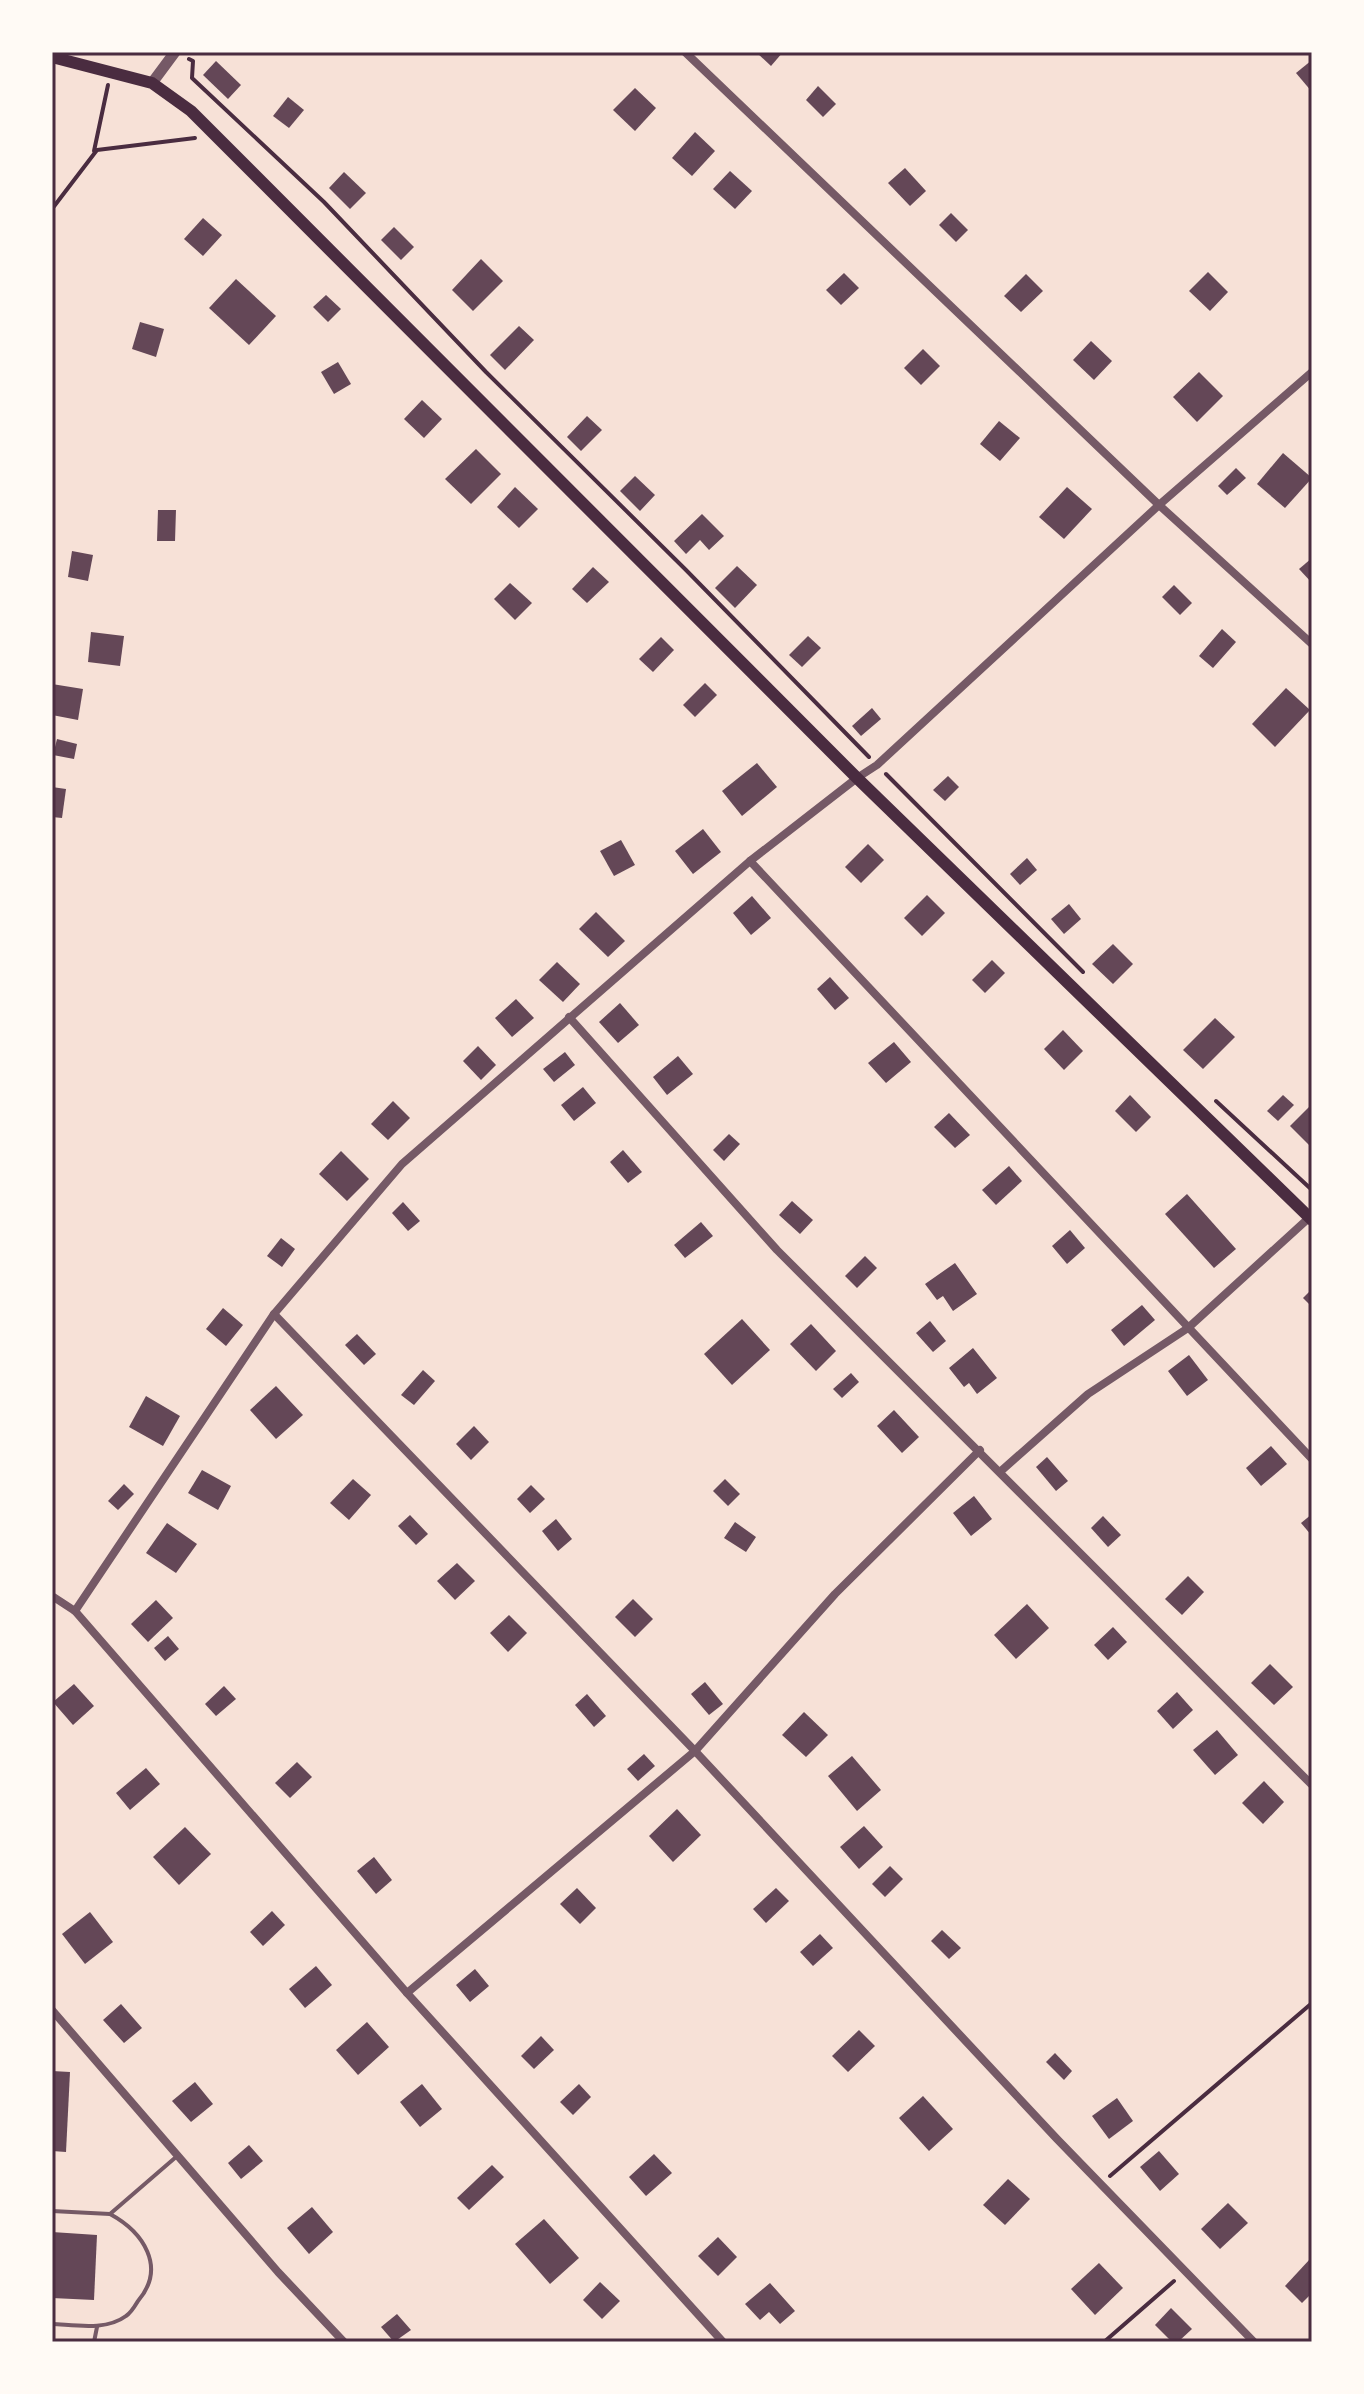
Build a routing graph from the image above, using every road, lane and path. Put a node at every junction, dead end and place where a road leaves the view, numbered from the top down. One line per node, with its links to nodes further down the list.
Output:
1 (685, 52): 10 (street)
2 (180, 54): 4 (street); 12 (path)
3 (52, 57): 4 (main road)
4 (152, 83): 13 (main road)
5 (107, 89): 7 (path)
6 (195, 138): 7 (path)
7 (93, 155): 8 (path)
8 (52, 209)
9 (1312, 372): 10 (street)
10 (1159, 505): 11 (street); 12 (street)
11 (1312, 644)
12 (877, 765): 13 (street); 15 (path)
13 (857, 778): 14 (street); 19 (main road)
14 (750, 861): 16 (street); 21 (street)
15 (1087, 975)
16 (569, 1017): 20 (street); 22 (street)
17 (1214, 1099): 18 (path)
18 (1312, 1190)
19 (1311, 1218): 21 (street)
20 (274, 1314): 26 (street); 27 (street)
21 (1188, 1328): 23 (street); 24 (street)
22 (980, 1450): 24 (street); 27 (street)
23 (1312, 1459)
24 (1001, 1471): 28 (street)
25 (52, 1596): 26 (street)
26 (75, 1611): 29 (street)
27 (695, 1751): 29 (street); 33 (street)
28 (1312, 1785)
29 (407, 1993): 41 (street)
30 (1312, 2003): 33 (path)
31 (52, 2010): 32 (street)
32 (178, 2155): 35 (lane); 40 (street)
33 (1100, 2184): 36 (street)
34 (52, 2211): 35 (lane)
35 (110, 2214): 38 (lane)
36 (1185, 2271): 42 (path); 43 (street)
37 (52, 2324): 38 (lane)
38 (97, 2327): 39 (lane)
39 (94, 2342)
40 (344, 2342)
41 (723, 2342)
42 (1104, 2342)
43 (1254, 2342)

